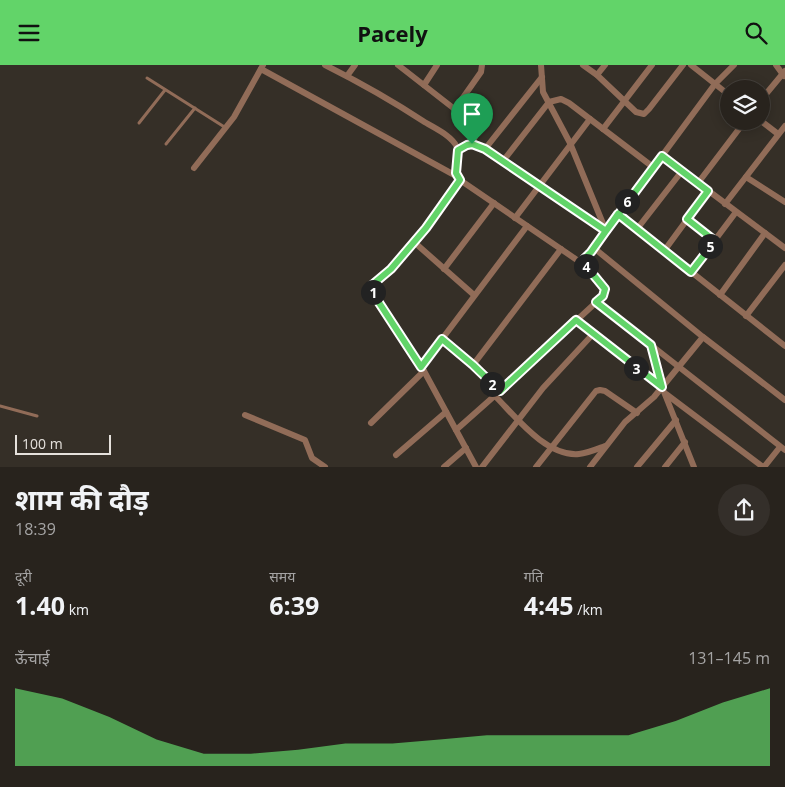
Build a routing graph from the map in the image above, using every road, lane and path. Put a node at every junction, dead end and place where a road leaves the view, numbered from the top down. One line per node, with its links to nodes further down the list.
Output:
1 (325, 65): 17 (street)
2 (355, 65): 17 (street)
3 (398, 65): 21 (street)
4 (437, 65): 21 (street)
5 (482, 65): 28 (street)
6 (541, 65): 18 (street)
7 (583, 65): 16 (street)
8 (605, 65): 16 (street)
9 (652, 65): 25 (street)
10 (684, 65): 25 (street)
11 (691, 65): 20 (street)
12 (734, 65): 20 (street)
13 (776, 65): 15 (street)
14 (262, 67): 32 (street); 48 (street)
15 (784, 74): 24 (street)
16 (597, 75): 25 (street)
17 (348, 77): 41 (street)
18 (542, 77): 26 (street); 40 (street)
19 (147, 78): 23 (lane)
20 (715, 84): 22 (street); 42 (street)
21 (424, 85): 28 (street)
22 (720, 88)
23 (165, 89): 27 (lane); 30 (lane)
24 (770, 90)
25 (624, 99): 34 (street)
26 (549, 102): 29 (street); 37 (street); 43 (street)
27 (195, 108): 32 (lane); 38 (lane)
28 (455, 109): 39 (street)
29 (590, 119): 34 (street); 37 (street)
30 (139, 123)
31 (785, 126): 36 (street)
32 (226, 128): 45 (street)
33 (770, 128): 36 (street)
34 (603, 129): 44 (street)
35 (738, 130): 49 (street)
36 (778, 134): 47 (street)
37 (570, 143): 50 (street); 61 (street)
38 (166, 144)
39 (472, 144): 40 (street); 41 (street)
40 (485, 149): 43 (street)
41 (458, 150): 48 (street)
42 (662, 156): 44 (street); 46 (street)
43 (503, 161): 50 (street)
44 (653, 167): 56 (street)
45 (194, 168)
46 (682, 171): 49 (street); 60 (street)
47 (746, 177): 52 (street); 54 (street)
48 (459, 179): 53 (street); 64 (street)
49 (698, 183): 51 (street)
50 (538, 185): 57 (street); 61 (street)
51 (708, 191): 54 (street); 58 (street)
52 (785, 202)
53 (494, 203): 57 (street); 71 (street)
54 (725, 204): 55 (street)
55 (736, 212): 62 (street); 63 (street)
56 (618, 214): 60 (street); 61 (street)
57 (515, 218): 59 (street)
58 (687, 219): 63 (street); 68 (street)
59 (527, 225): 67 (street); 73 (street)
60 (637, 229): 68 (street)
61 (606, 231): 66 (street)
62 (765, 233): 65 (street); 74 (street)
63 (715, 241): 72 (street)
64 (414, 242): 71 (street); 86 (street)
65 (784, 246)
66 (594, 247): 69 (street); 80 (street)
67 (562, 249): 69 (street); 84 (street)
68 (664, 251): 72 (street)
69 (582, 261): 75 (street)
70 (785, 265): 76 (street)
71 (444, 269): 73 (street)
72 (691, 272): 74 (street)
73 (474, 295): 81 (street)
74 (720, 295): 76 (street)
75 (596, 302): 77 (street); 83 (street)
76 (746, 316): 82 (street)
77 (576, 320): 78 (street); 88 (street)
78 (593, 335): 87 (street); 95 (street)
79 (785, 335): 82 (street)
80 (703, 337): 85 (street); 89 (street)
81 (442, 339): 84 (street); 86 (street)
82 (782, 344)
83 (651, 345): 85 (street); 87 (street)
84 (473, 365): 88 (street)
85 (679, 367): 87 (street); 103 (street)
86 (422, 369): 91 (street); 97 (street)
87 (663, 390): 92 (street); 96 (street); 114 (street)
88 (498, 394): 95 (street); 98 (street)
89 (785, 399)
90 (0, 406): 94 (lane)
91 (446, 412): 98 (street); 104 (street)
92 (637, 413): 100 (street); 101 (street)
93 (246, 415): 105 (street)
94 (37, 416)
95 (518, 419): 101 (street); 108 (street)
96 (676, 420): 99 (street); 111 (street)
97 (371, 423)
98 (456, 430): 102 (street)
99 (685, 441): 112 (street); 113 (street)
100 (607, 445): 101 (street); 110 (street)
101 (552, 447): 109 (street)
102 (466, 448): 106 (street); 107 (street)
103 (783, 449): 114 (street)
104 (396, 455)
105 (325, 467)
106 (444, 467)
107 (476, 467)
108 (482, 467)
109 (536, 467)
110 (590, 467)
111 (636, 467)
112 (665, 467)
113 (694, 467)
114 (764, 467)

